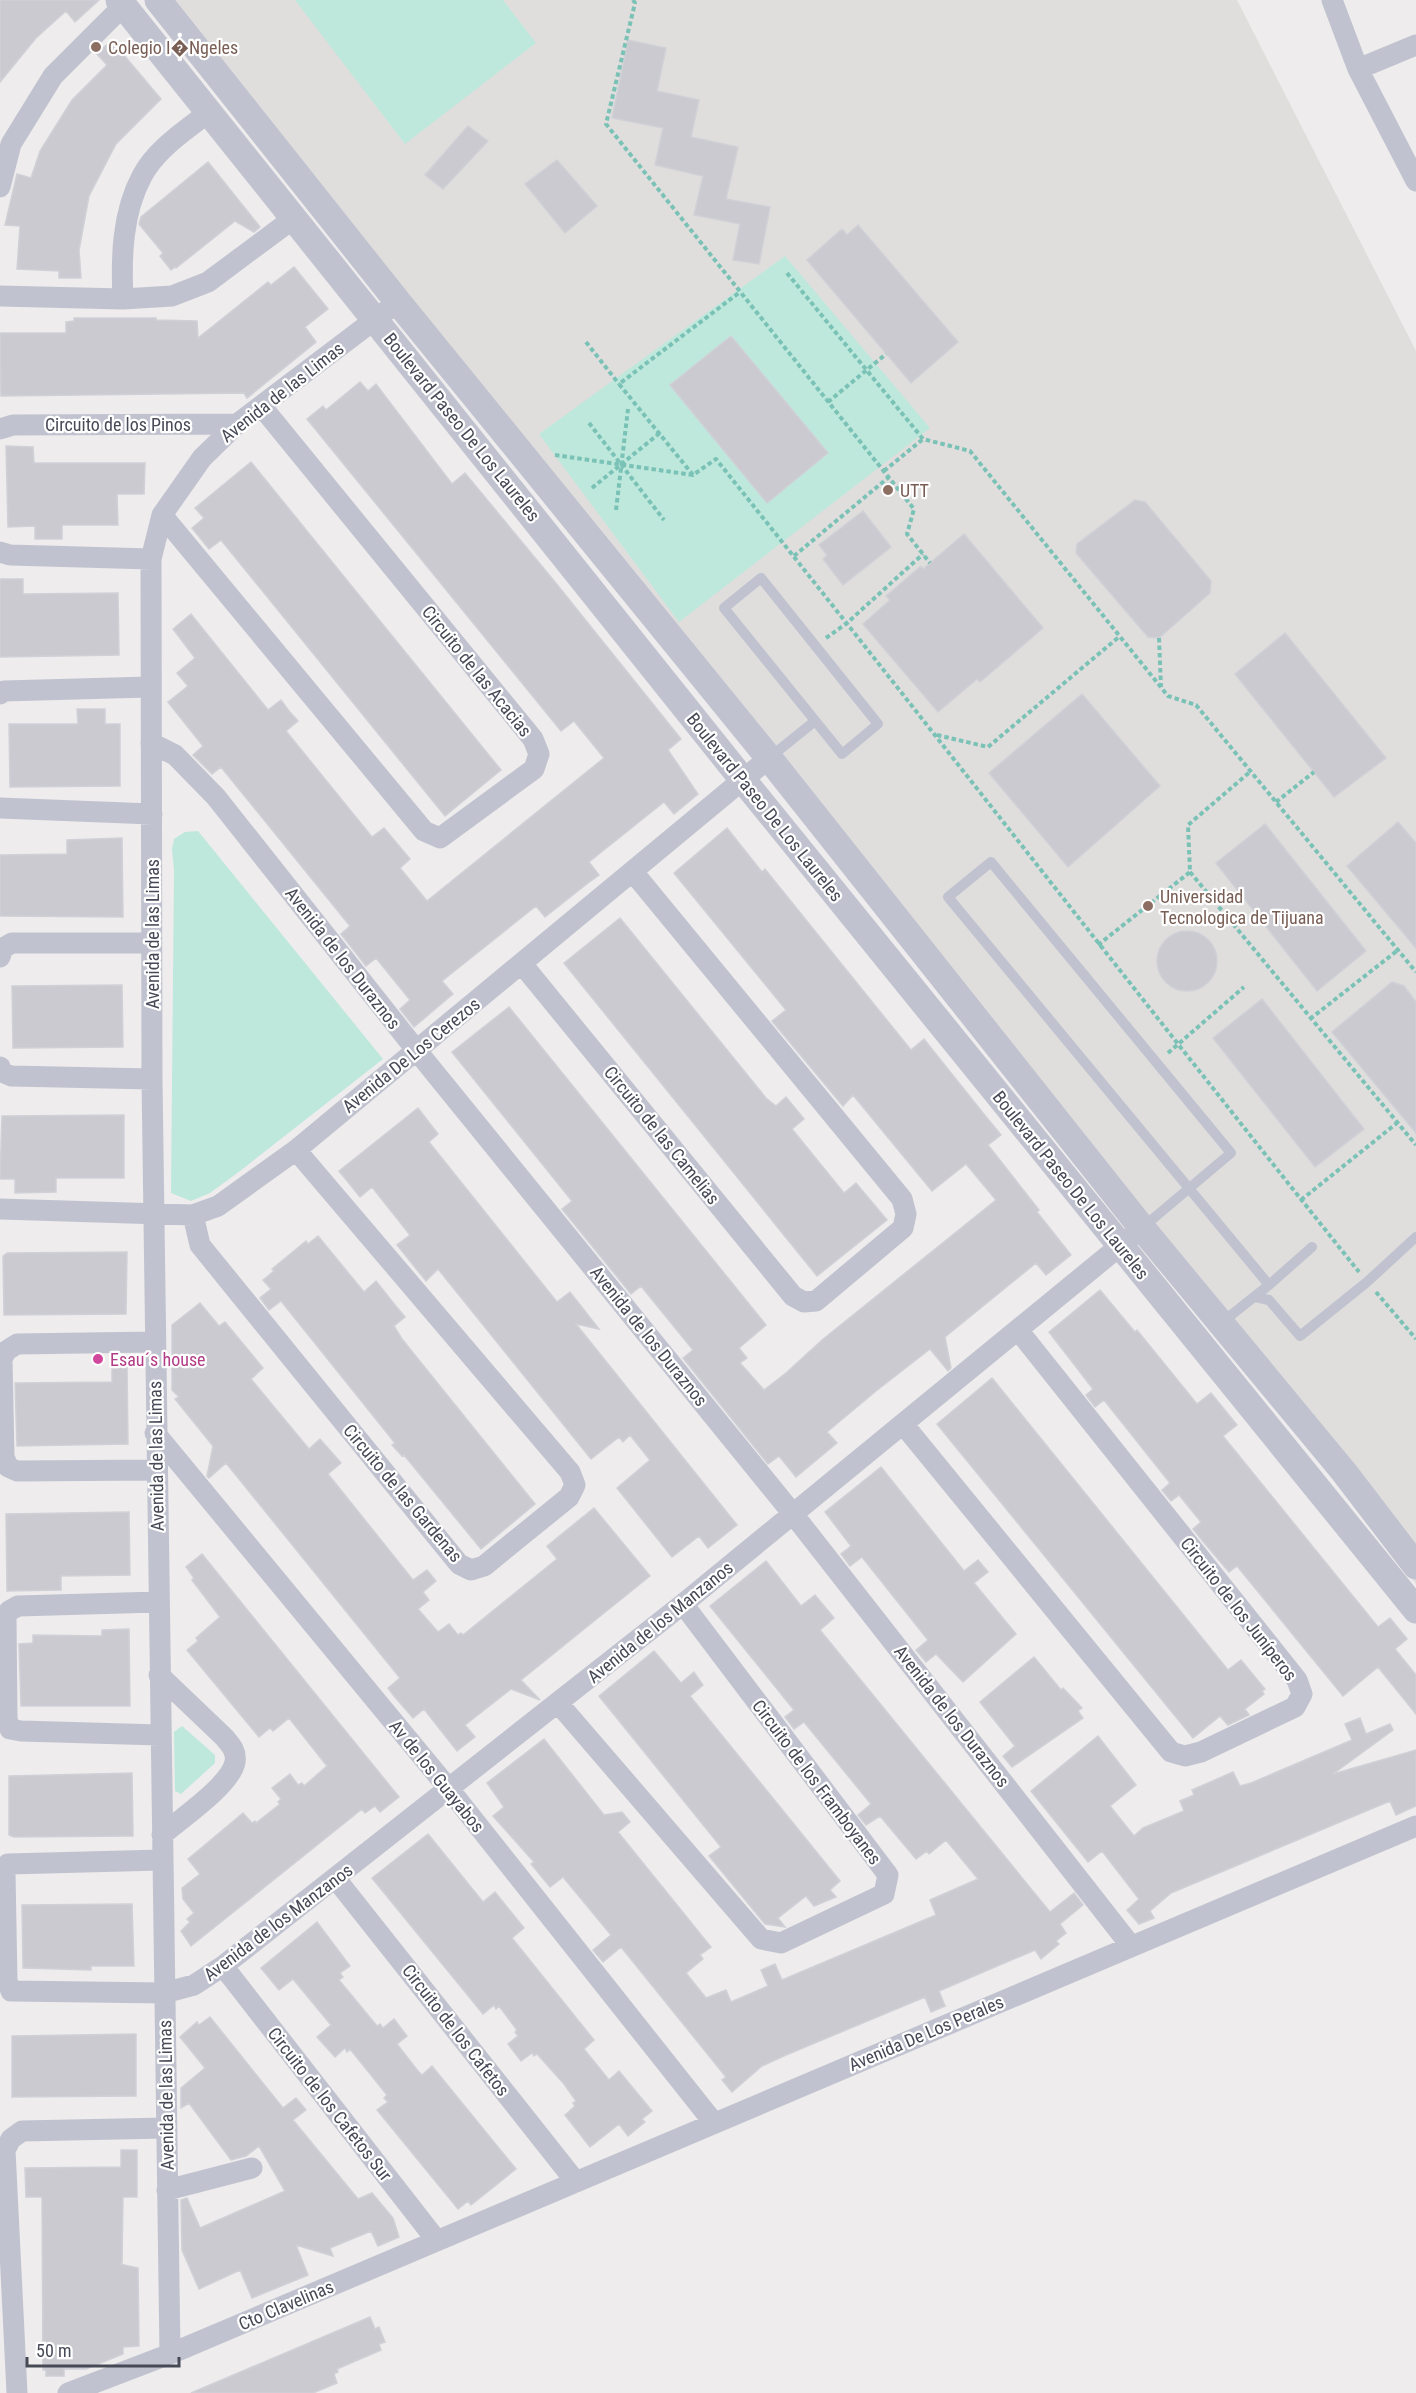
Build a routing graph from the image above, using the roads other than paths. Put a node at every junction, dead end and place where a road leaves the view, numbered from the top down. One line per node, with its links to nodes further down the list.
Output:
1 (158, 0): 12 (street, Boulevard Paseo De Los Laureles)
2 (1332, 0): 5 (street)
3 (121, 3): 6 (street, Boulevard Paseo De Los Laureles); 8 (street)
4 (1416, 45): 5 (street)
5 (1358, 69): 7 (street)
6 (209, 112): 9 (street, Boulevard Paseo De Los Laureles); 11 (street)
7 (1416, 181)
8 (0, 187)
9 (294, 219): 11 (street); 13 (street, Boulevard Paseo De Los Laureles)
10 (0, 296): 11 (street)
11 (123, 299)
12 (398, 302): 13 (street, Avenida de las Limas); 24 (street, Boulevard Paseo De Los Laureles)
13 (376, 320): 14 (street, Avenida de las Limas); 25 (street, Boulevard Paseo De Los Laureles)
14 (262, 407): 15 (street, Avenida de las Limas); 17 (street, Circuito de las Acacias)
15 (237, 424): 16 (street, Circuito de los Pinos); 17 (street, Avenida de las Limas)
16 (0, 429)
17 (162, 515): 19 (street, Avenida de las Limas)
18 (0, 552): 19 (street)
19 (150, 559): 20 (street, Avenida de las Limas)
20 (149, 687): 21 (street); 23 (street, Avenida de las Limas)
21 (0, 694)
22 (815, 721): 22 (lane); 24 (lane)
23 (151, 743): 27 (street, Avenida de las Limas); 32 (street, Avenida de los Duraznos)
24 (769, 758): 25 (street, Avenida De Los Cerezos); 40 (street, Boulevard Paseo De Los Laureles)
25 (742, 780): 28 (street, Avenida De Los Cerezos); 42 (street, Boulevard Paseo De Los Laureles)
26 (0, 808): 27 (street)
27 (152, 814): 29 (street, Avenida de las Limas)
28 (633, 872): 31 (street, Avenida De Los Cerezos); 31 (street, Circuito de las Camelias)
29 (152, 943): 30 (street); 34 (street, Avenida de las Limas)
30 (0, 957)
31 (522, 964): 32 (street, Avenida De Los Cerezos)
32 (417, 1051): 35 (street, Avenida De Los Cerezos); 52 (street, Avenida de los Duraznos)
33 (0, 1067): 34 (street)
34 (152, 1079): 38 (street, Avenida de las Limas)
35 (296, 1150): 39 (street, Avenida De Los Cerezos); 39 (street, Circuito de las Gardenas)
36 (1188, 1187): 36 (lane); 40 (lane); 44 (lane)
37 (0, 1209): 38 (street, Avenida De Los Cerezos)
38 (153, 1213): 39 (street, Avenida De Los Cerezos); 48 (street, Avenida de las Limas)
39 (193, 1215)
40 (1142, 1228): 42 (street, Avenida de los Manzanos); 46 (street, Boulevard Paseo De Los Laureles)
41 (1416, 1237): 45 (lane)
42 (1121, 1246): 47 (street, Avenida de los Manzanos); 56 (street, Boulevard Paseo De Los Laureles)
43 (1312, 1247): 44 (lane)
44 (1269, 1285): 45 (lane)
45 (1255, 1297): 46 (lane)
46 (1220, 1324): 53 (street, Boulevard Paseo De Los Laureles)
47 (1018, 1330): 49 (street, Avenida de los Manzanos); 49 (street, Circuito de los Juníperos)
48 (154, 1342): 50 (street, Avenida de las Limas); 51 (street)
49 (903, 1424): 52 (street, Avenida de los Manzanos)
50 (155, 1433): 51 (street, Avenida de las Limas); 60 (street, Av de los Guayabos)
51 (156, 1470): 54 (street, Avenida de las Limas)
52 (794, 1514): 55 (street, Avenida de los Manzanos); 65 (street, Avenida de los Duraznos)
53 (1416, 1566)
54 (158, 1602): 57 (street, Avenida de las Limas); 59 (street)
55 (683, 1604): 58 (street, Avenida de los Manzanos); 58 (street, Circuito de los Framboyanes)
56 (1416, 1610)
57 (159, 1675): 59 (street, Avenida de las Limas); 62 (street)
58 (558, 1703): 60 (street, Avenida de los Manzanos)
59 (160, 1735): 62 (street, Avenida de las Limas)
60 (449, 1789): 64 (street, Avenida de los Manzanos); 68 (street, Av de los Guayabos)
61 (1416, 1826): 65 (street, Avenida De Los Perales)
62 (162, 1835): 63 (street, Avenida de las Limas)
63 (162, 1860): 67 (street, Avenida de las Limas); 67 (street, Avenida de los Manzanos)
64 (336, 1879): 66 (street, Avenida de los Manzanos); 71 (street, Circuito de los Cafetos)
65 (1131, 1946): 68 (street, Avenida De Los Perales)
66 (223, 1966): 67 (street, Avenida de los Manzanos); 73 (street, Circuito de los Cafetos Sur)
67 (164, 1993): 69 (street, Avenida de las Limas)
68 (714, 2122): 71 (street, Avenida De Los Perales)
69 (166, 2128): 72 (street, Avenida de las Limas); 75 (street)
70 (252, 2168): 72 (street)
71 (576, 2181): 73 (street, Avenida De Los Perales)
72 (167, 2190): 74 (street, Avenida de las Limas)
73 (436, 2241): 74 (street, Cto Clavelinas)
74 (170, 2354): 76 (street, Cto Clavelinas)
75 (17, 2393)
76 (68, 2393)

